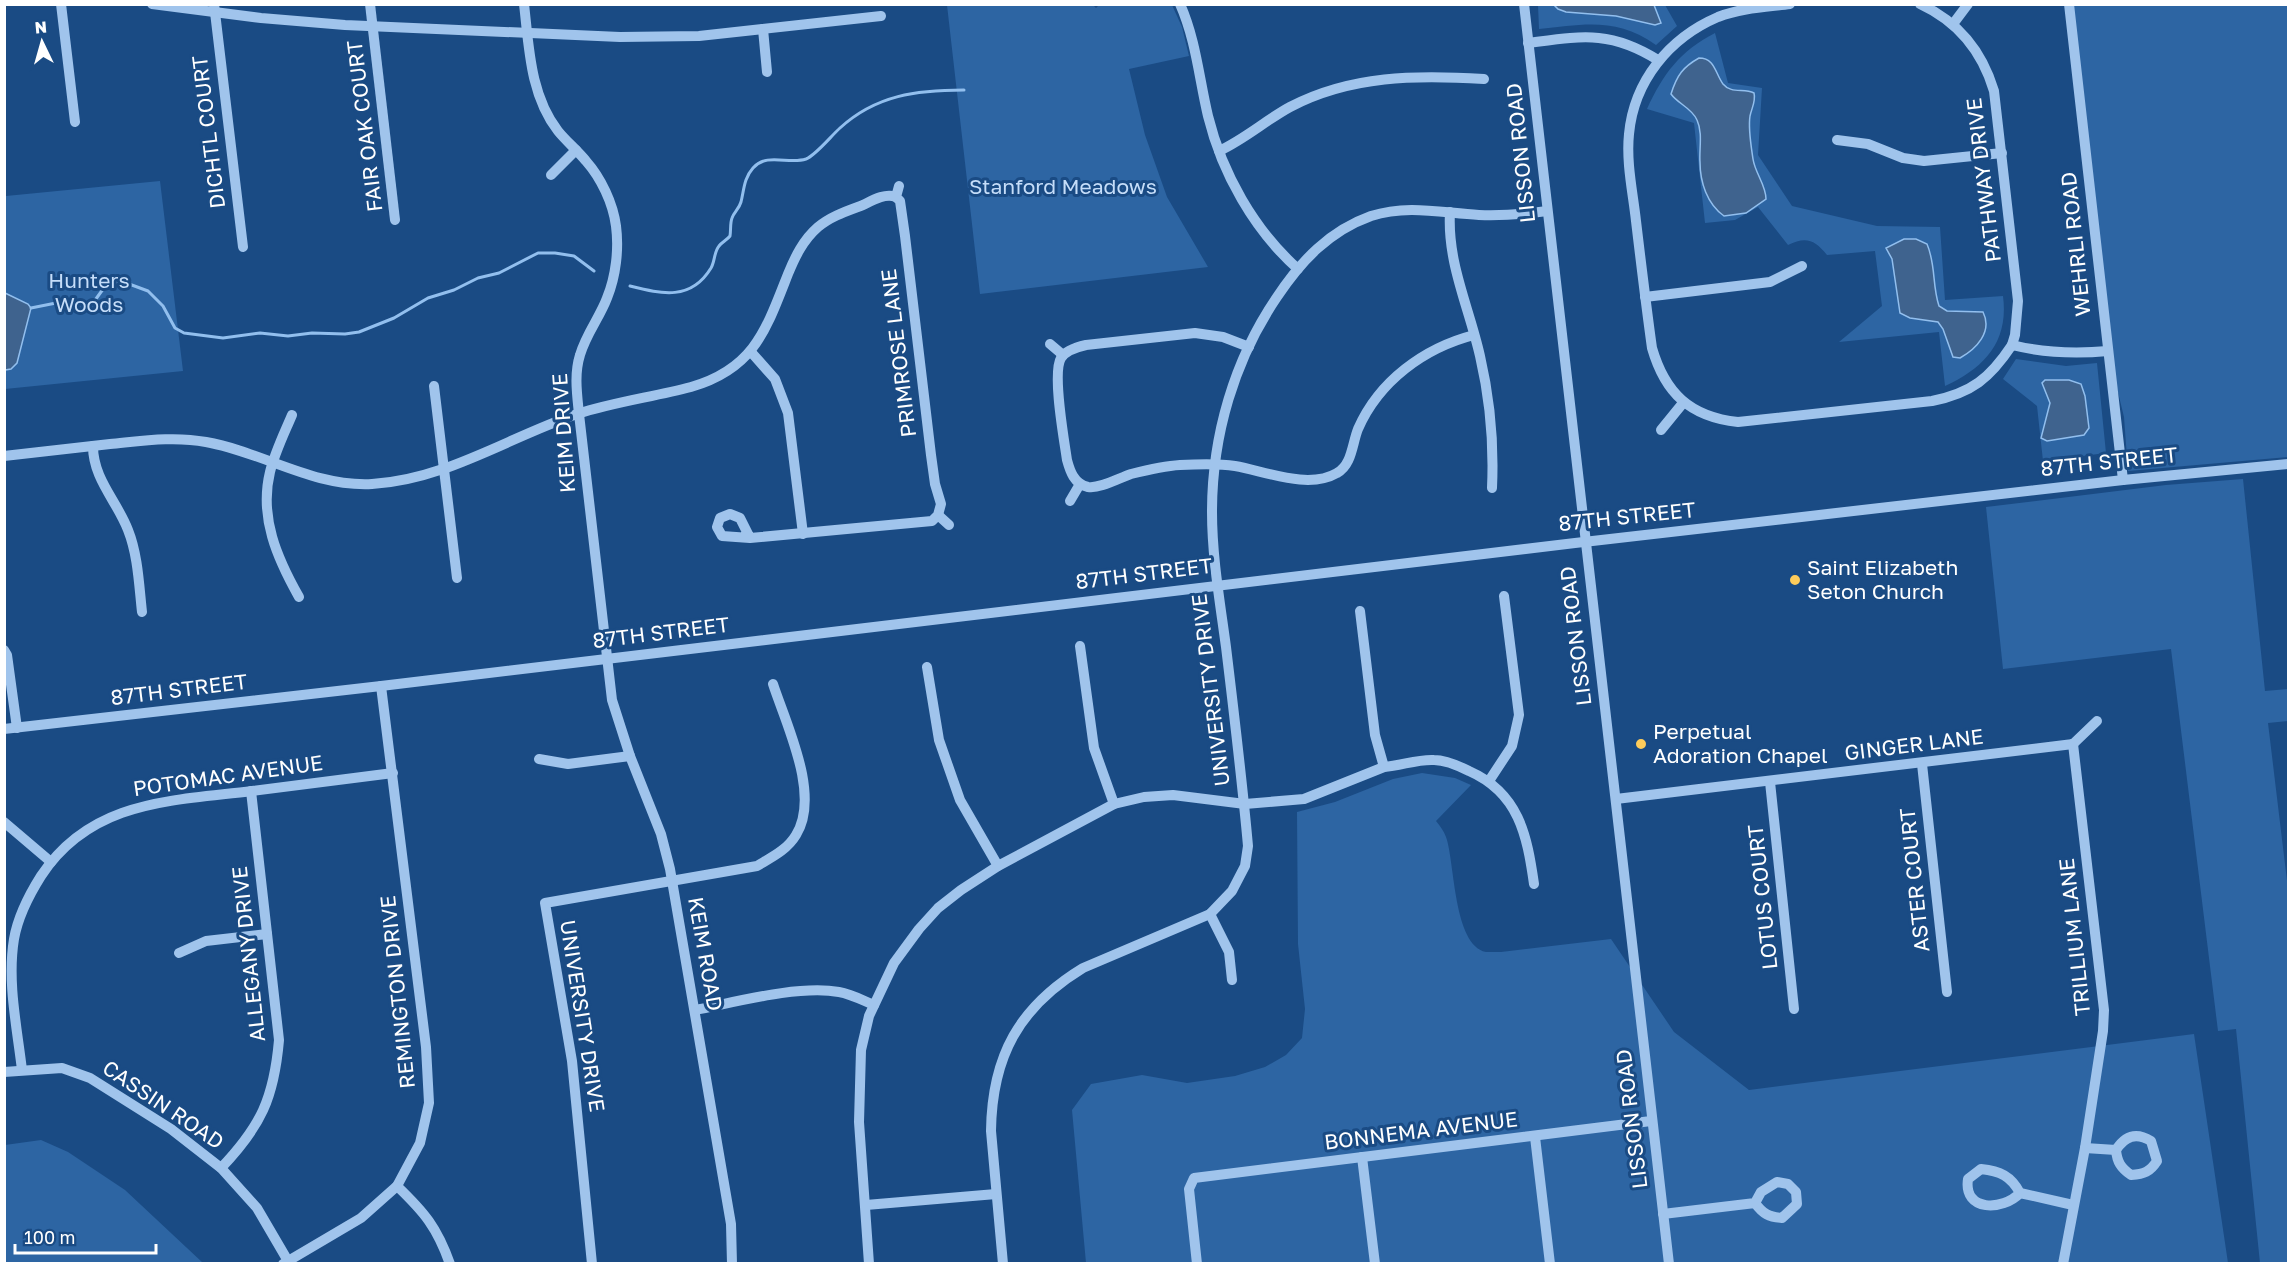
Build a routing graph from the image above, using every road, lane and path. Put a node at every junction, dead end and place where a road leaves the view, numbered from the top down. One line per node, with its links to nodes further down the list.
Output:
1 (61, 4): 21 (street)
2 (152, 4): 11 (street)
3 (370, 4): 14 (street, FAIR OAK COURT)
4 (524, 4): 16 (street, KEIM DRIVE)
5 (1180, 4): 24 (street)
6 (1524, 4): 17 (street, LISSON ROAD)
7 (1790, 4): 18 (street)
8 (1920, 4): 13 (street, PATHWAY DRIVE)
9 (1968, 4): 13 (street)
10 (2069, 4): 38 (street, WEHRLI ROAD)
11 (214, 8): 14 (street); 30 (street, DICHTL COURT)
12 (881, 16): 15 (street)
13 (1953, 24): 25 (street, PATHWAY DRIVE)
14 (373, 27): 16 (street); 29 (street, FAIR OAK COURT)
15 (763, 29): 16 (street); 19 (street)
16 (528, 34): 23 (street, KEIM DRIVE)
17 (1528, 43): 18 (street); 27 (street, LISSON ROAD)
18 (1658, 60): 33 (street)
19 (767, 72)
20 (1484, 79): 24 (street)
21 (75, 122)
22 (1838, 140): 25 (street)
23 (576, 150): 26 (street); 43 (street, KEIM DRIVE)
24 (1219, 151): 32 (street)
25 (2002, 153): 36 (street, PATHWAY DRIVE)
26 (551, 175)
27 (1547, 211): 28 (street, UNIVERSITY DRIVE); 60 (street, LISSON ROAD)
28 (1450, 212): 32 (street, UNIVERSITY DRIVE); 34 (street)
29 (395, 220)
30 (243, 247)
31 (1802, 266): 33 (street)
32 (1298, 269): 37 (street, UNIVERSITY DRIVE)
33 (1645, 297): 42 (street)
34 (1474, 335): 50 (street); 54 (street)
35 (1050, 344): 40 (street)
36 (2012, 345): 38 (street); 42 (street)
37 (1249, 347): 40 (street); 50 (street, UNIVERSITY DRIVE)
38 (2108, 351): 52 (street, WEHRLI ROAD)
39 (751, 352): 43 (street); 56 (street, PRIMROSE LANE); 58 (street)
40 (1063, 355): 53 (street)
41 (434, 386): 51 (street)
42 (1683, 403): 45 (street)
43 (579, 414): 51 (street); 69 (street, KEIM DRIVE)
44 (292, 415): 48 (street)
45 (1661, 430)
46 (93, 446): 47 (street); 48 (street); 66 (street)
47 (4, 456)
48 (273, 463): 51 (street); 64 (street)
49 (2289, 464): 52 (street, 87TH STREET)
50 (1215, 465): 53 (street); 62 (street, UNIVERSITY DRIVE)
51 (444, 470): 61 (street)
52 (2123, 480): 60 (street, 87TH STREET)
53 (1080, 484): 55 (street)
54 (1492, 488)
55 (1071, 501)
56 (938, 515): 57 (street); 58 (street)
57 (949, 525)
58 (803, 534): 59 (street)
59 (750, 538)
60 (1584, 542): 62 (street, 87TH STREET); 85 (street, LISSON ROAD)
61 (457, 578)
62 (1218, 585): 69 (street, 87TH STREET); 87 (street, UNIVERSITY DRIVE)
63 (1504, 596): 82 (street)
64 (299, 597)
65 (1360, 611): 80 (street)
66 (142, 612)
67 (1080, 646): 86 (street)
68 (4, 650): 74 (street)
69 (607, 659): 72 (street, 87TH STREET); 77 (street, KEIM ROAD)
70 (927, 667): 90 (street)
71 (773, 684): 91 (street)
72 (381, 686): 74 (street, 87TH STREET); 81 (street, REMINGTON DRIVE)
73 (2097, 721): 76 (street)
74 (17, 728): 75 (street, 87TH STREET)
75 (4, 729)
76 (2073, 744): 79 (street, GINGER LANE); 105 (street, TRILLIUM LANE)
77 (630, 756): 78 (street); 91 (street, KEIM ROAD)
78 (539, 759)
79 (1922, 764): 83 (street, GINGER LANE); 97 (street, ASTER COURT)
80 (1384, 767): 82 (street); 87 (street)
81 (393, 773): 84 (street, POTOMAC AVENUE); 109 (street, REMINGTON DRIVE)
82 (1489, 781): 92 (street)
83 (1770, 782): 85 (street, GINGER LANE); 99 (street, LOTUS COURT)
84 (250, 791): 89 (street, POTOMAC AVENUE); 94 (street, ALLEGANY DRIVE)
85 (1616, 799): 103 (street, LISSON ROAD)
86 (1114, 804): 87 (street); 90 (street)
87 (1245, 804): 93 (street, UNIVERSITY DRIVE)
88 (4, 822): 89 (street)
89 (51, 862): 101 (street, POTOMAC AVENUE)
90 (998, 866): 98 (street)
91 (673, 882): 100 (street, KEIM ROAD); 118 (street, UNIVERSITY DRIVE)
92 (1534, 884)
93 (1210, 914): 96 (street); 111 (street, UNIVERSITY DRIVE)
94 (267, 934): 95 (street); 108 (street, ALLEGANY DRIVE)
95 (179, 953)
96 (1232, 980)
97 (1947, 992)
98 (874, 1005): 100 (street); 114 (street)
99 (1794, 1009)
100 (694, 1010): 119 (street, KEIM ROAD)
101 (22, 1070): 102 (street, CASSIN ROAD); 108 (street, CASSIN ROAD)
102 (4, 1072)
103 (1651, 1121): 104 (street, BONNEMA AVENUE); 115 (street, LISSON ROAD)
104 (1535, 1137): 107 (street, BONNEMA AVENUE); 124 (street)
105 (2085, 1148): 106 (street); 113 (street, TRILLIUM LANE)
106 (2116, 1150)
107 (1362, 1157): 122 (street, BONNEMA AVENUE); 123 (street)
108 (221, 1168): 116 (street, CASSIN ROAD)
109 (397, 1186): 116 (street, REMINGTON DRIVE); 117 (street)
110 (2020, 1193): 110 (street); 113 (street)
111 (996, 1194): 114 (street); 121 (street, UNIVERSITY DRIVE)
112 (1755, 1203): 115 (street)
113 (2073, 1205): 126 (street, TRILLIUM LANE)
114 (866, 1206): 120 (street)
115 (1663, 1214): 125 (street, LISSON ROAD)
116 (286, 1262)
117 (450, 1263)
118 (592, 1263)
119 (732, 1263)
120 (869, 1263)
121 (1003, 1263)
122 (1197, 1263)
123 (1375, 1263)
124 (1550, 1263)
125 (1669, 1263)
126 (2063, 1263)

